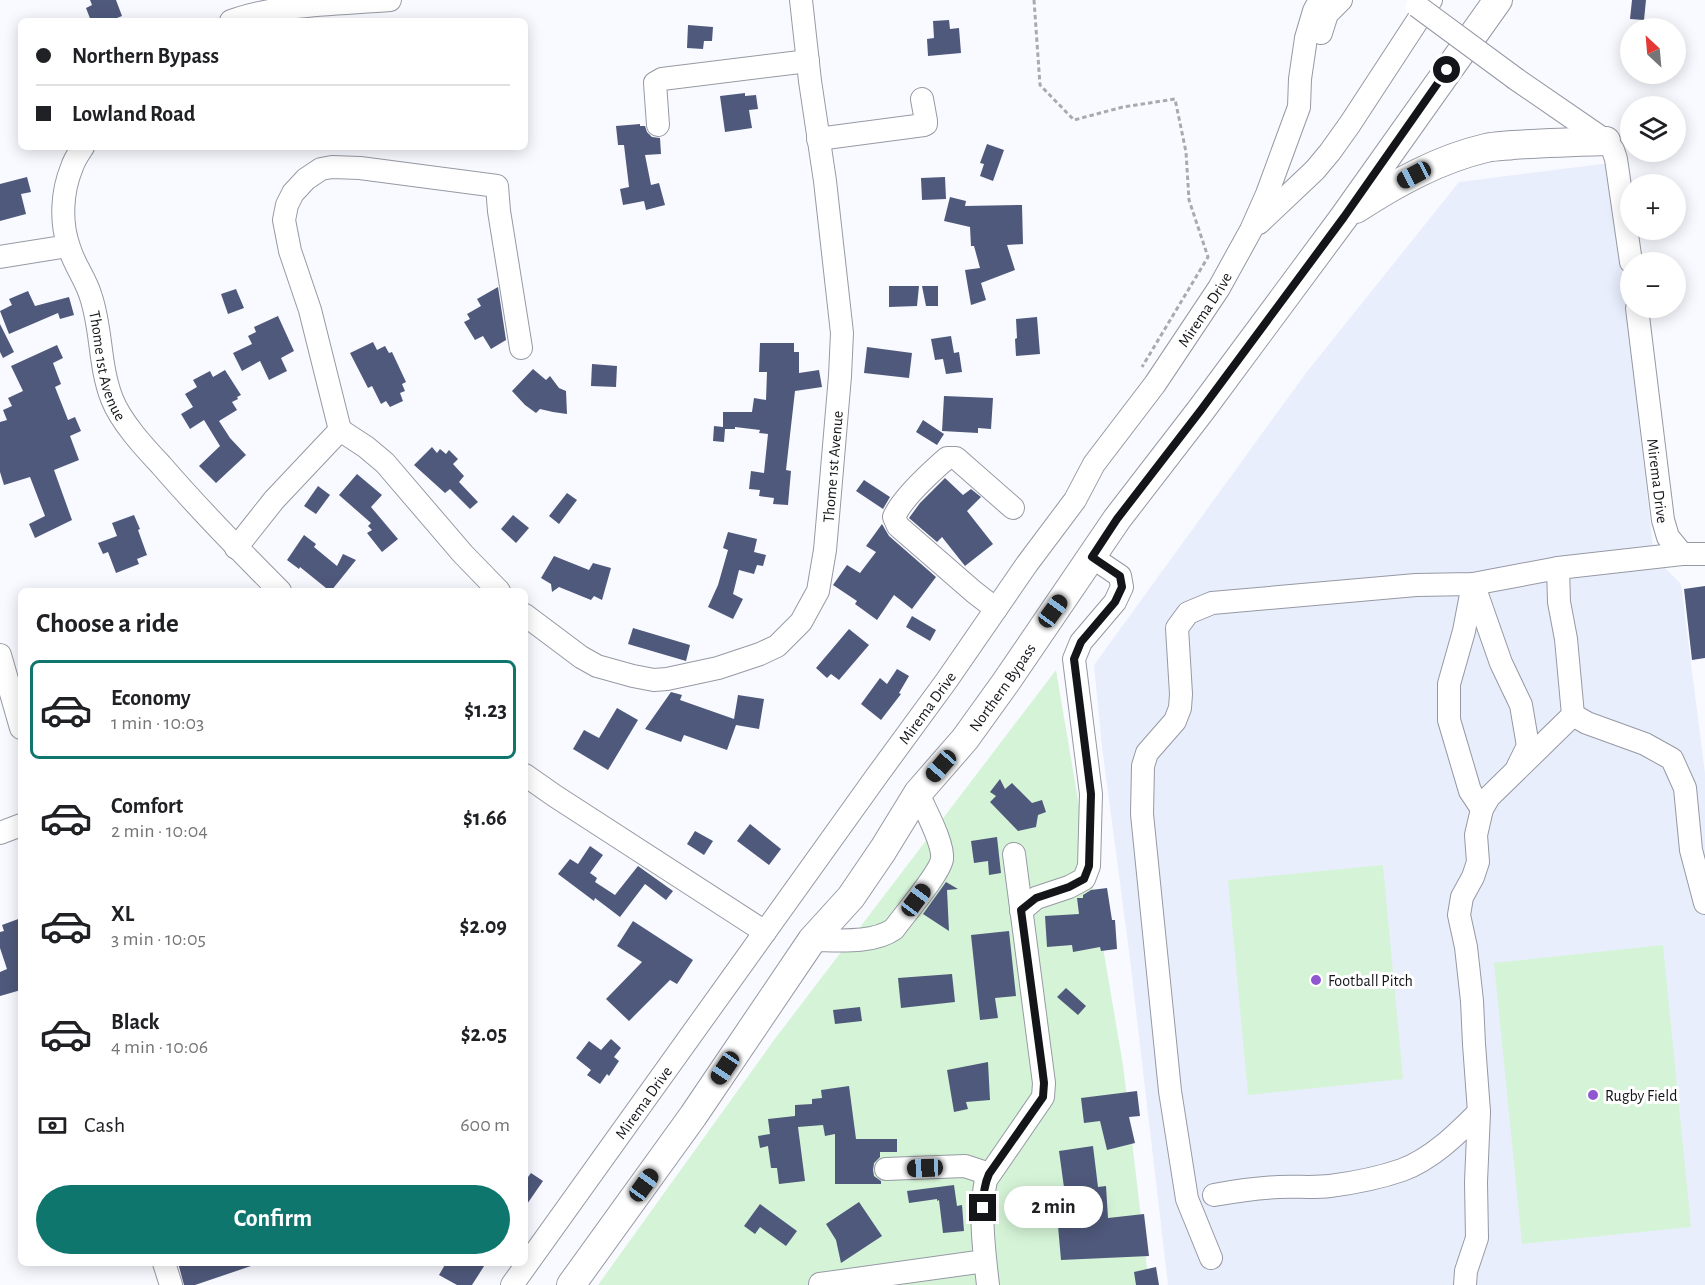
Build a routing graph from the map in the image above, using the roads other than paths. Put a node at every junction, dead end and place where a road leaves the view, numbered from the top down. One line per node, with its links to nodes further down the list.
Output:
1 (390, 0): 7 (street)
2 (801, 0): 8 (street, Thome 1st Avenue)
3 (1320, 0): 10 (street, Mirema Drive)
4 (1341, 0): 10 (street, Mirema Drive)
5 (1498, 0): 15 (main road, Northern Bypass)
6 (1418, 2): 13 (street, bridge); 16 (street)
7 (242, 18)
8 (808, 61): 11 (street); 12 (street, Thome 1st Avenue)
9 (922, 99): 12 (street)
10 (1299, 107): 16 (street, Mirema Drive)
11 (658, 125)
12 (818, 139): 33 (street, Thome 1st Avenue)
13 (1606, 141): 15 (main road); 18 (street)
14 (81, 150): 17 (street, Thome 1st Avenue)
15 (1344, 217): 27 (main road, Northern Bypass)
16 (1251, 230): 32 (street, Mirema Drive)
17 (68, 246): 19 (street); 24 (street, Thome 1st Avenue)
18 (1630, 252)
19 (0, 257)
20 (1638, 318): 25 (street, Mirema Drive)
21 (521, 348): 22 (street)
22 (339, 430): 24 (street); 31 (street)
23 (1013, 508): 32 (street)
24 (236, 548): 30 (street, Thome 1st Avenue)
25 (1682, 554): 26 (street); 28 (street)
26 (1705, 554)
27 (1092, 557): 39 (main road, Northern Bypass); 45 (street)
28 (1558, 568): 29 (street); 35 (street)
29 (1473, 584): 37 (street); 40 (street); 52 (street)
30 (277, 588)
31 (496, 588)
32 (996, 609): 46 (street, Mirema Drive)
33 (528, 617)
34 (0, 655): 36 (street)
35 (1573, 715): 37 (street); 44 (street)
36 (18, 718)
37 (1515, 773): 40 (street)
38 (528, 777): 46 (street)
39 (918, 793): 47 (main road, Northern Bypass); 47 (street)
40 (1482, 809): 48 (street)
41 (18, 826): 42 (street)
42 (0, 833)
43 (1014, 854): 45 (street)
44 (1705, 903)
45 (1021, 910): 50 (street)
46 (765, 932): 54 (street, Mirema Drive)
47 (812, 940): 60 (main road, Northern Bypass)
48 (1479, 1112): 51 (street); 62 (street)
49 (886, 1169): 50 (street)
50 (989, 1174): 53 (street)
51 (1214, 1195)
52 (1211, 1258)
53 (985, 1262): 57 (street); 61 (street)
54 (528, 1263)
55 (165, 1266): 58 (street)
56 (526, 1266): 59 (street, Mirema Drive)
57 (820, 1284)
58 (171, 1285)
59 (512, 1285)
60 (571, 1285)
61 (988, 1285)
62 (1465, 1285)

